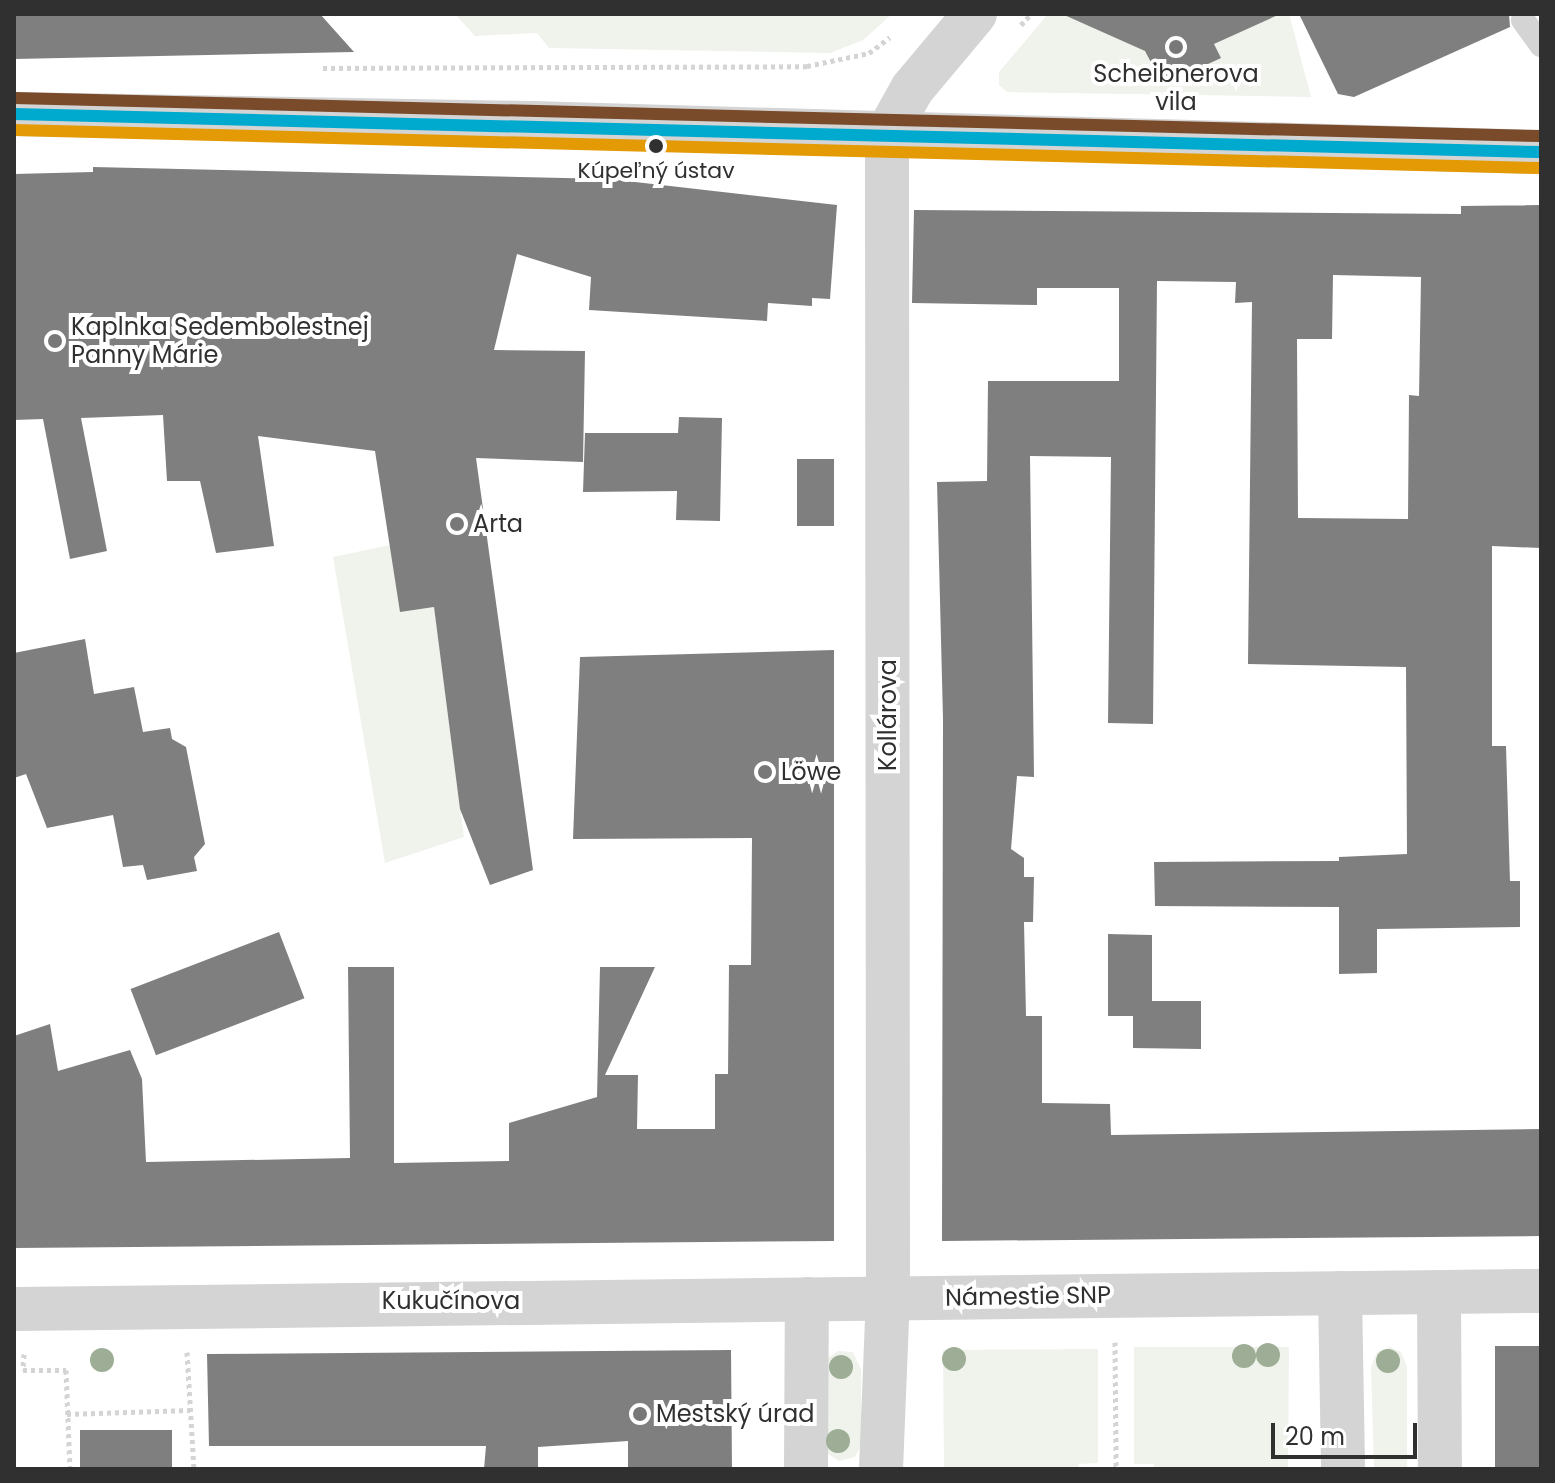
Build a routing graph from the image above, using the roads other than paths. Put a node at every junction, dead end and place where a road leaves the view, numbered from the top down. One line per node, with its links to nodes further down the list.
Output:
1 (975, 14): 5 (street)
2 (1523, 20): 3 (lane)
3 (1541, 45)
4 (14, 114): 5 (street)
5 (887, 134): 6 (street); 10 (street, Kollárova)
6 (1541, 152)
7 (1541, 1291): 8 (street, Námestie SNP)
8 (1439, 1292): 9 (street, Námestie SNP); 16 (street)
9 (1340, 1293): 10 (street, Námestie SNP); 15 (street)
10 (888, 1297): 11 (street, Kukučínova); 14 (street)
11 (807, 1299): 12 (street, Kukučínova); 13 (street)
12 (14, 1309)
13 (806, 1469)
14 (881, 1469)
15 (1343, 1469)
16 (1440, 1469)

